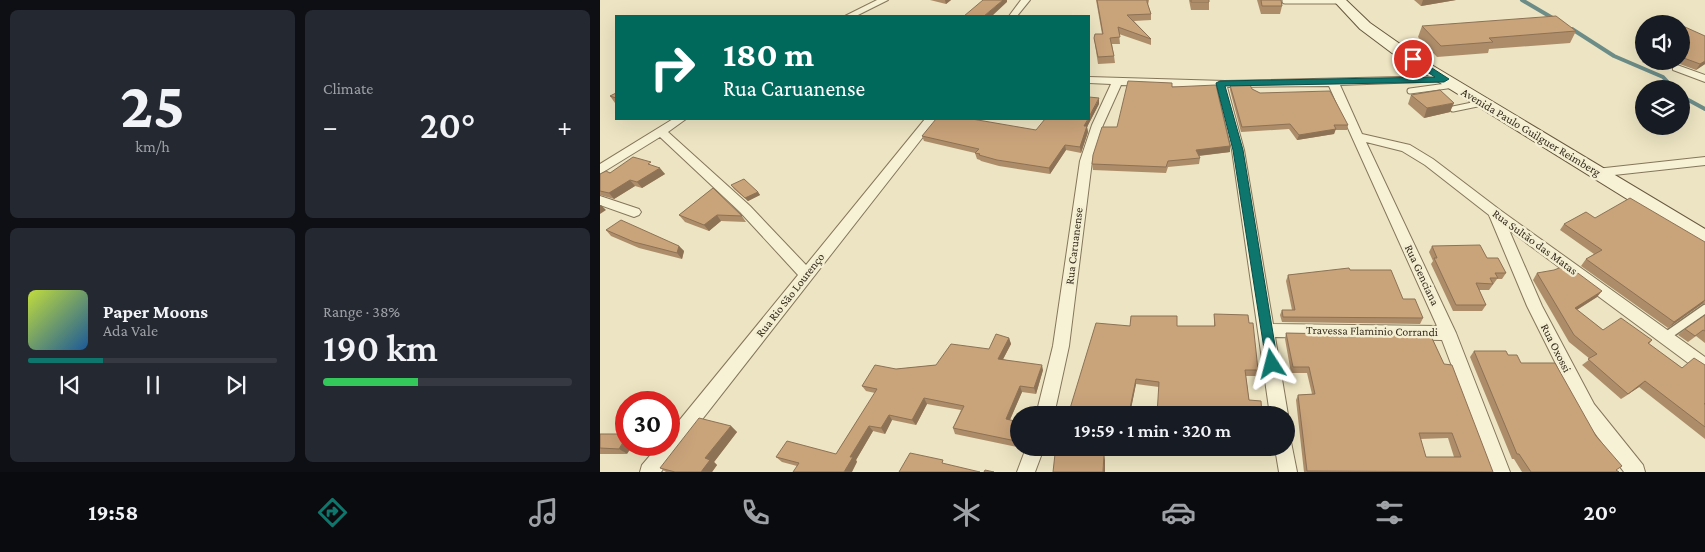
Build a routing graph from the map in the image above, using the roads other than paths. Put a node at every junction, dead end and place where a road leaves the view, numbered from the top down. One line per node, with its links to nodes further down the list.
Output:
1 (884, 0): 5 (street)
2 (1026, 0): 6 (street)
3 (1339, 1): 4 (lane); 12 (main road, Avenida Paulo Guilguer Reimberg)
4 (1285, 2)
5 (851, 15)
6 (1013, 15)
7 (1682, 70): 8 (street)
8 (1705, 79)
9 (1090, 80): 10 (street)
10 (1117, 82): 13 (street); 34 (street, Rua Caruanense)
11 (1333, 82): 12 (street); 13 (street); 20 (street, Rua Genciana)
12 (1449, 82): 14 (lane); 15 (main road, Avenida Paulo Guilguer Reimberg)
13 (1220, 83): 30 (street)
14 (1410, 91)
15 (1482, 103): 16 (lane); 23 (main road, Avenida Paulo Guilguer Reimberg)
16 (1453, 109)
17 (678, 120): 19 (street)
18 (930, 120): 28 (street, Rua Rio São Lourenço)
19 (661, 131): 22 (street); 28 (street)
20 (1357, 136): 26 (street, Rua Sultão das Matas); 31 (street, Rua Genciana)
21 (1705, 161): 23 (street)
22 (600, 170)
23 (1596, 173): 27 (main road, Avenida Paulo Guilguer Reimberg)
24 (600, 200): 25 (street)
25 (634, 212)
26 (1495, 213): 32 (street, Rua Sultão das Matas); 42 (street, Rua Oxossi)
27 (1705, 238)
28 (806, 274): 38 (street, Rua Rio São Lourenço)
29 (1705, 309): 32 (lane)
30 (1266, 330): 31 (street, Travessa Flaminio Corrandi); 35 (street)
31 (1448, 333): 41 (street, Rua Genciana)
32 (1665, 337): 33 (street, Rua Sultão das Matas)
33 (1705, 366)
34 (1047, 406)
35 (1279, 406)
36 (1032, 456): 39 (street)
37 (1285, 456): 40 (street)
38 (649, 472)
39 (1026, 472)
40 (1288, 472)
41 (1501, 472)
42 (1636, 472)

